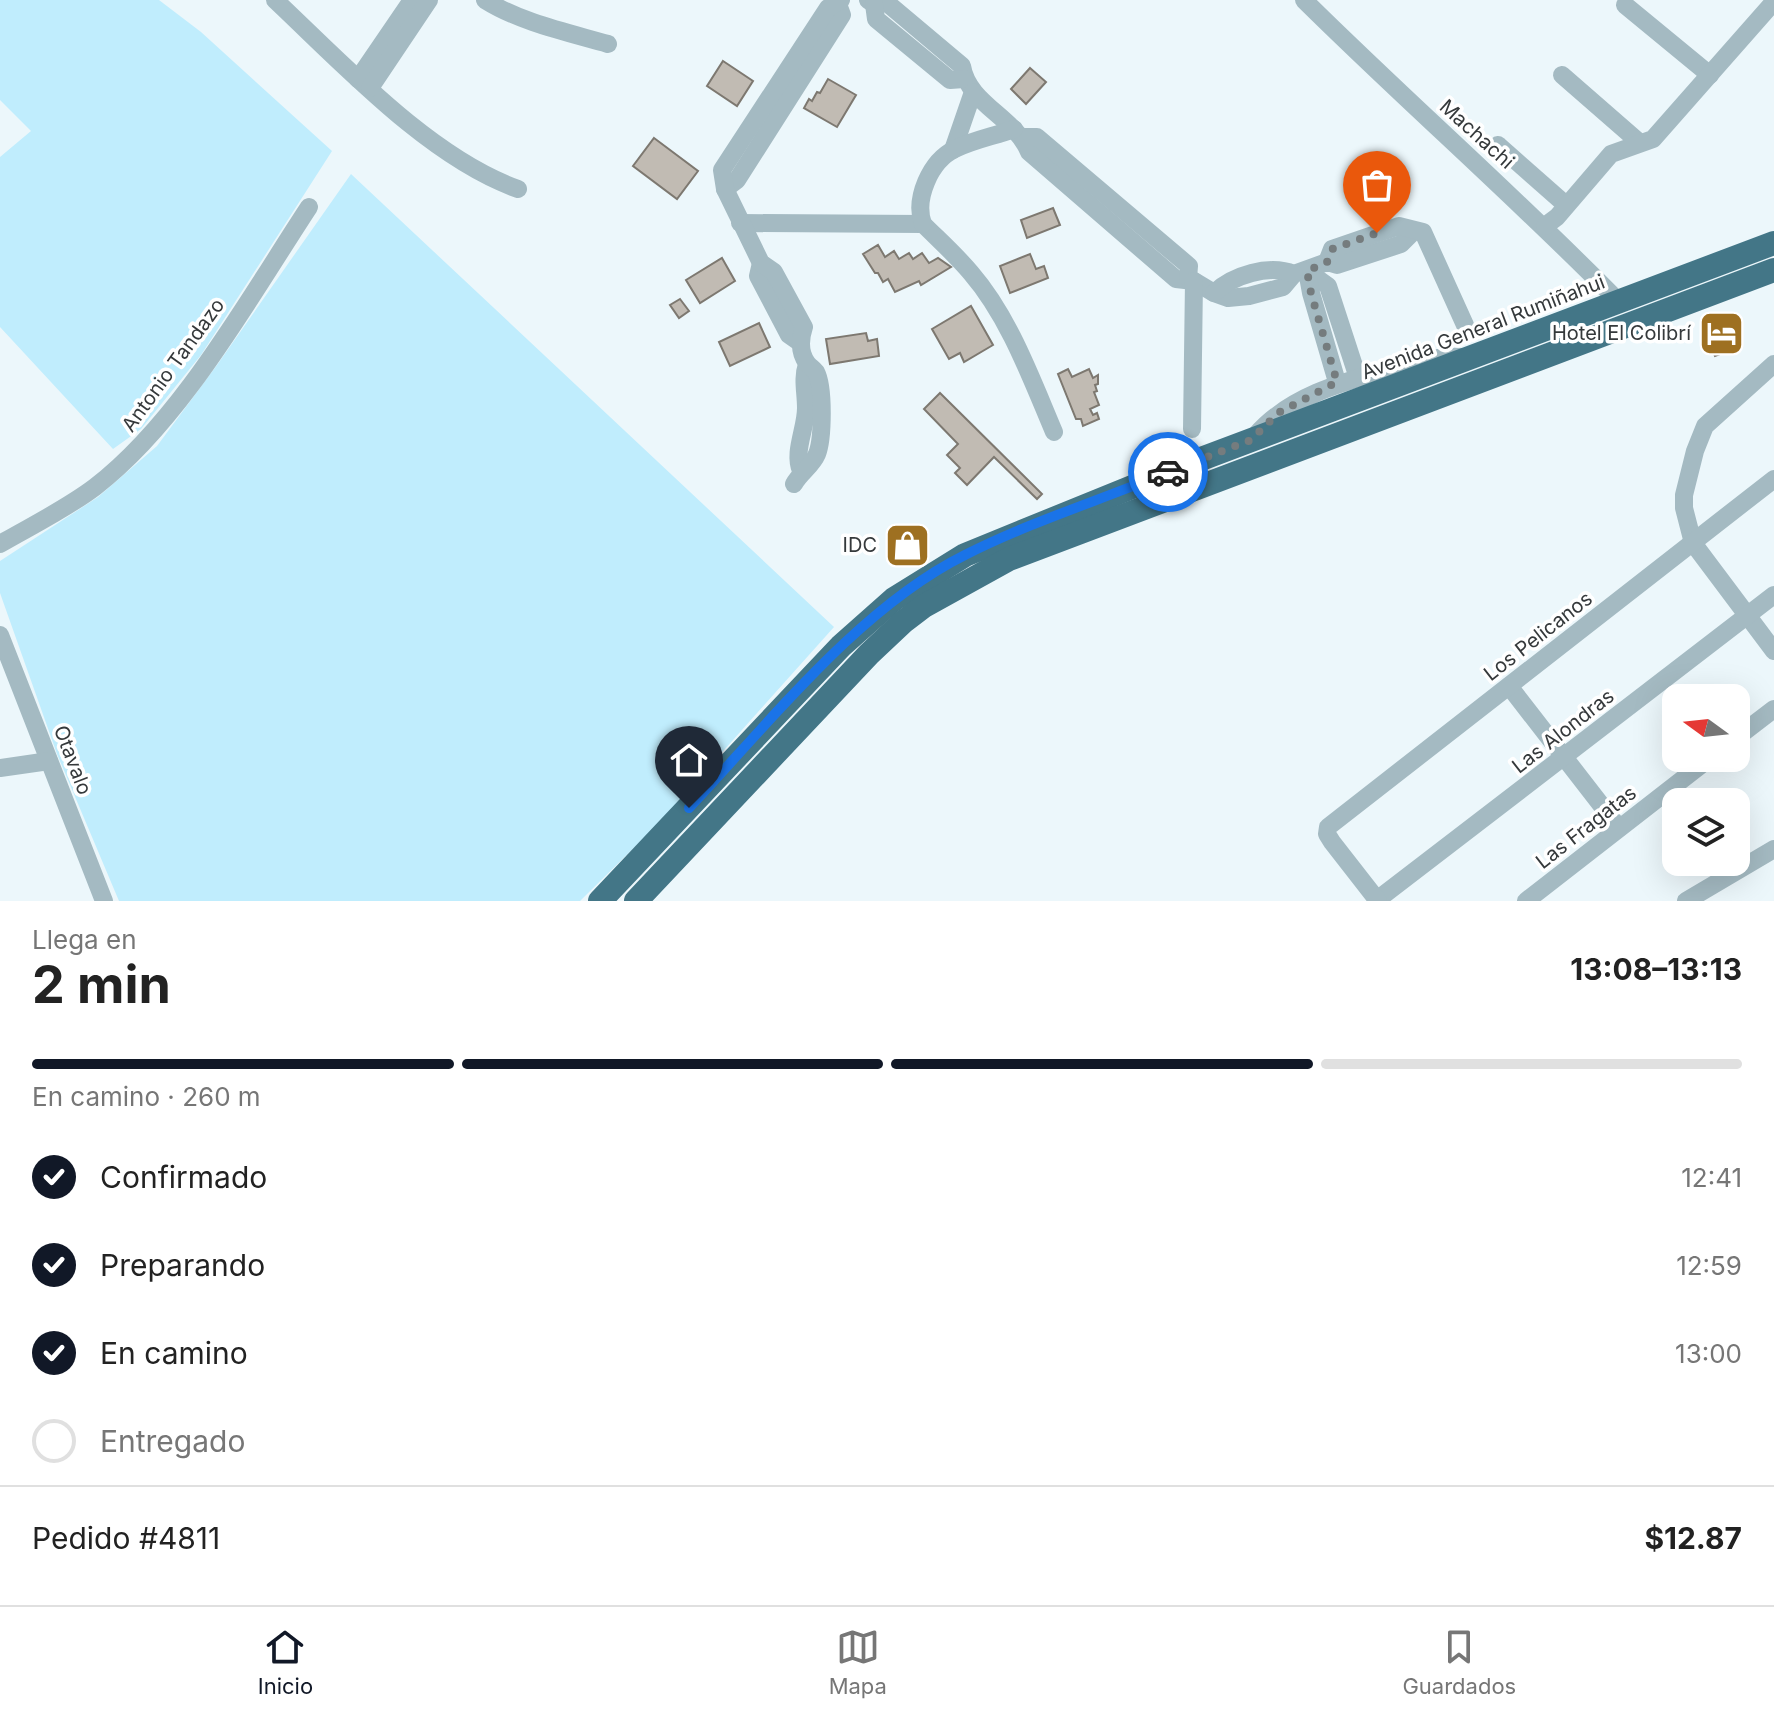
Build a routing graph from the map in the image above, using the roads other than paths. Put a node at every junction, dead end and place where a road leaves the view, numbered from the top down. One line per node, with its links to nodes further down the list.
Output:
1 (275, 0): 13 (street)
2 (412, 0): 13 (street)
3 (429, 0): 13 (street)
4 (485, 0): 10 (street)
5 (1304, 0): 24 (street, Machachi)
6 (840, 2): 22 (street)
7 (871, 2): 14 (street)
8 (1771, 3): 12 (street)
9 (1625, 5): 12 (street)
10 (608, 44)
11 (1562, 75): 16 (street)
12 (1710, 75): 16 (street)
13 (364, 83): 19 (street)
14 (969, 85): 15 (street); 18 (street)
15 (1019, 133): 18 (street); 28 (street)
16 (1640, 143): 20 (street)
17 (1498, 145): 20 (street)
18 (953, 150): 23 (street)
19 (518, 189)
20 (1566, 205): 24 (street)
21 (309, 207): 41 (street, Antonio Tandazo)
22 (740, 223): 23 (street); 38 (street)
23 (923, 224): 36 (street)
24 (1545, 226): 29 (street, Machachi)
25 (1774, 243): 29 (highway, Avenida General Rumiñahui)
26 (1774, 270): 58 (highway)
27 (1301, 272): 28 (street); 30 (street); 33 (street); 34 (street)
28 (1191, 280): 35 (street)
29 (1619, 302): 31 (highway, Avenida General Rumiñahui)
30 (1465, 325)
31 (1468, 358): 33 (street); 37 (highway, Avenida General Rumiñahui)
32 (1774, 364): 40 (street)
33 (1358, 378): 34 (street)
34 (1337, 382): 37 (street)
35 (1192, 429)
36 (1054, 432)
37 (1251, 440): 57 (highway, Avenida General Rumiñahui)
38 (797, 478)
39 (1774, 479): 40 (street, Los Pelicanos)
40 (1693, 543): 43 (street); 46 (street, Los Pelicanos)
41 (0, 544)
42 (1774, 595): 43 (street, Las Alondras)
43 (1747, 615): 45 (street); 49 (street, Las Alondras)
44 (0, 635): 50 (street, Otavalo)
45 (1774, 651)
46 (1509, 686): 49 (street); 55 (street, Los Pelicanos)
47 (1774, 709): 48 (street)
48 (1750, 727)
49 (1564, 758): 53 (street); 55 (street, Las Alondras)
50 (49, 761): 51 (street); 56 (street, Otavalo)
51 (0, 768)
52 (1692, 772): 53 (street, Las Fragatas)
53 (1619, 828): 59 (street, Las Fragatas)
54 (1774, 849): 60 (street)
55 (1378, 900)
56 (104, 901)
57 (600, 901)
58 (636, 901)
59 (1526, 901)
60 (1686, 901)

